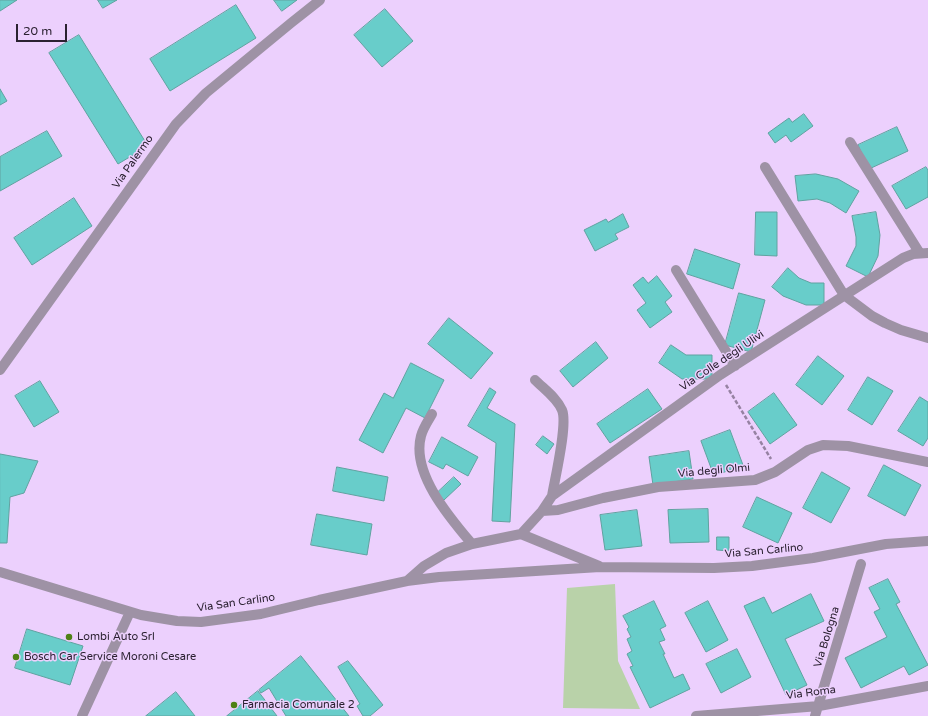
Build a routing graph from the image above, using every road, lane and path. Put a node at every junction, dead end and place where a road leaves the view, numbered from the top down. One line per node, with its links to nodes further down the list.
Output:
1 (320, 0): 9 (street, Via Palermo)
2 (850, 142): 4 (street)
3 (765, 167): 6 (street)
4 (924, 253): 6 (street, Via Colle degli Ulivi)
5 (676, 270): 8 (street)
6 (844, 295): 7 (street); 8 (street, Via Colle degli Ulivi)
7 (928, 338)
8 (735, 366): 10 (street, Via Colle degli Ulivi)
9 (0, 370)
10 (720, 375): 14 (path); 15 (street, Via Colle degli Ulivi)
11 (535, 380): 15 (street)
12 (432, 414): 19 (street)
13 (928, 462): 14 (street, Via degli Olmi)
14 (778, 470): 16 (street, Via degli Olmi)
15 (552, 496): 16 (street, Via Colle degli Ulivi)
16 (542, 511): 17 (street)
17 (522, 534): 19 (street, Via San Carlino); 21 (street, Via San Carlino)
18 (928, 541): 21 (street, Via San Carlino)
19 (472, 544): 23 (street, Via San Carlino)
20 (861, 564): 26 (street, Via Bologna)
21 (600, 567): 23 (street, Via San Carlino)
22 (0, 572): 24 (street, Via San Carlino)
23 (407, 581): 24 (street, Via San Carlino)
24 (130, 612): 27 (street)
25 (928, 686): 26 (street, Via Roma)
26 (817, 711): 28 (street, Via Roma)
27 (82, 716)
28 (696, 716)

